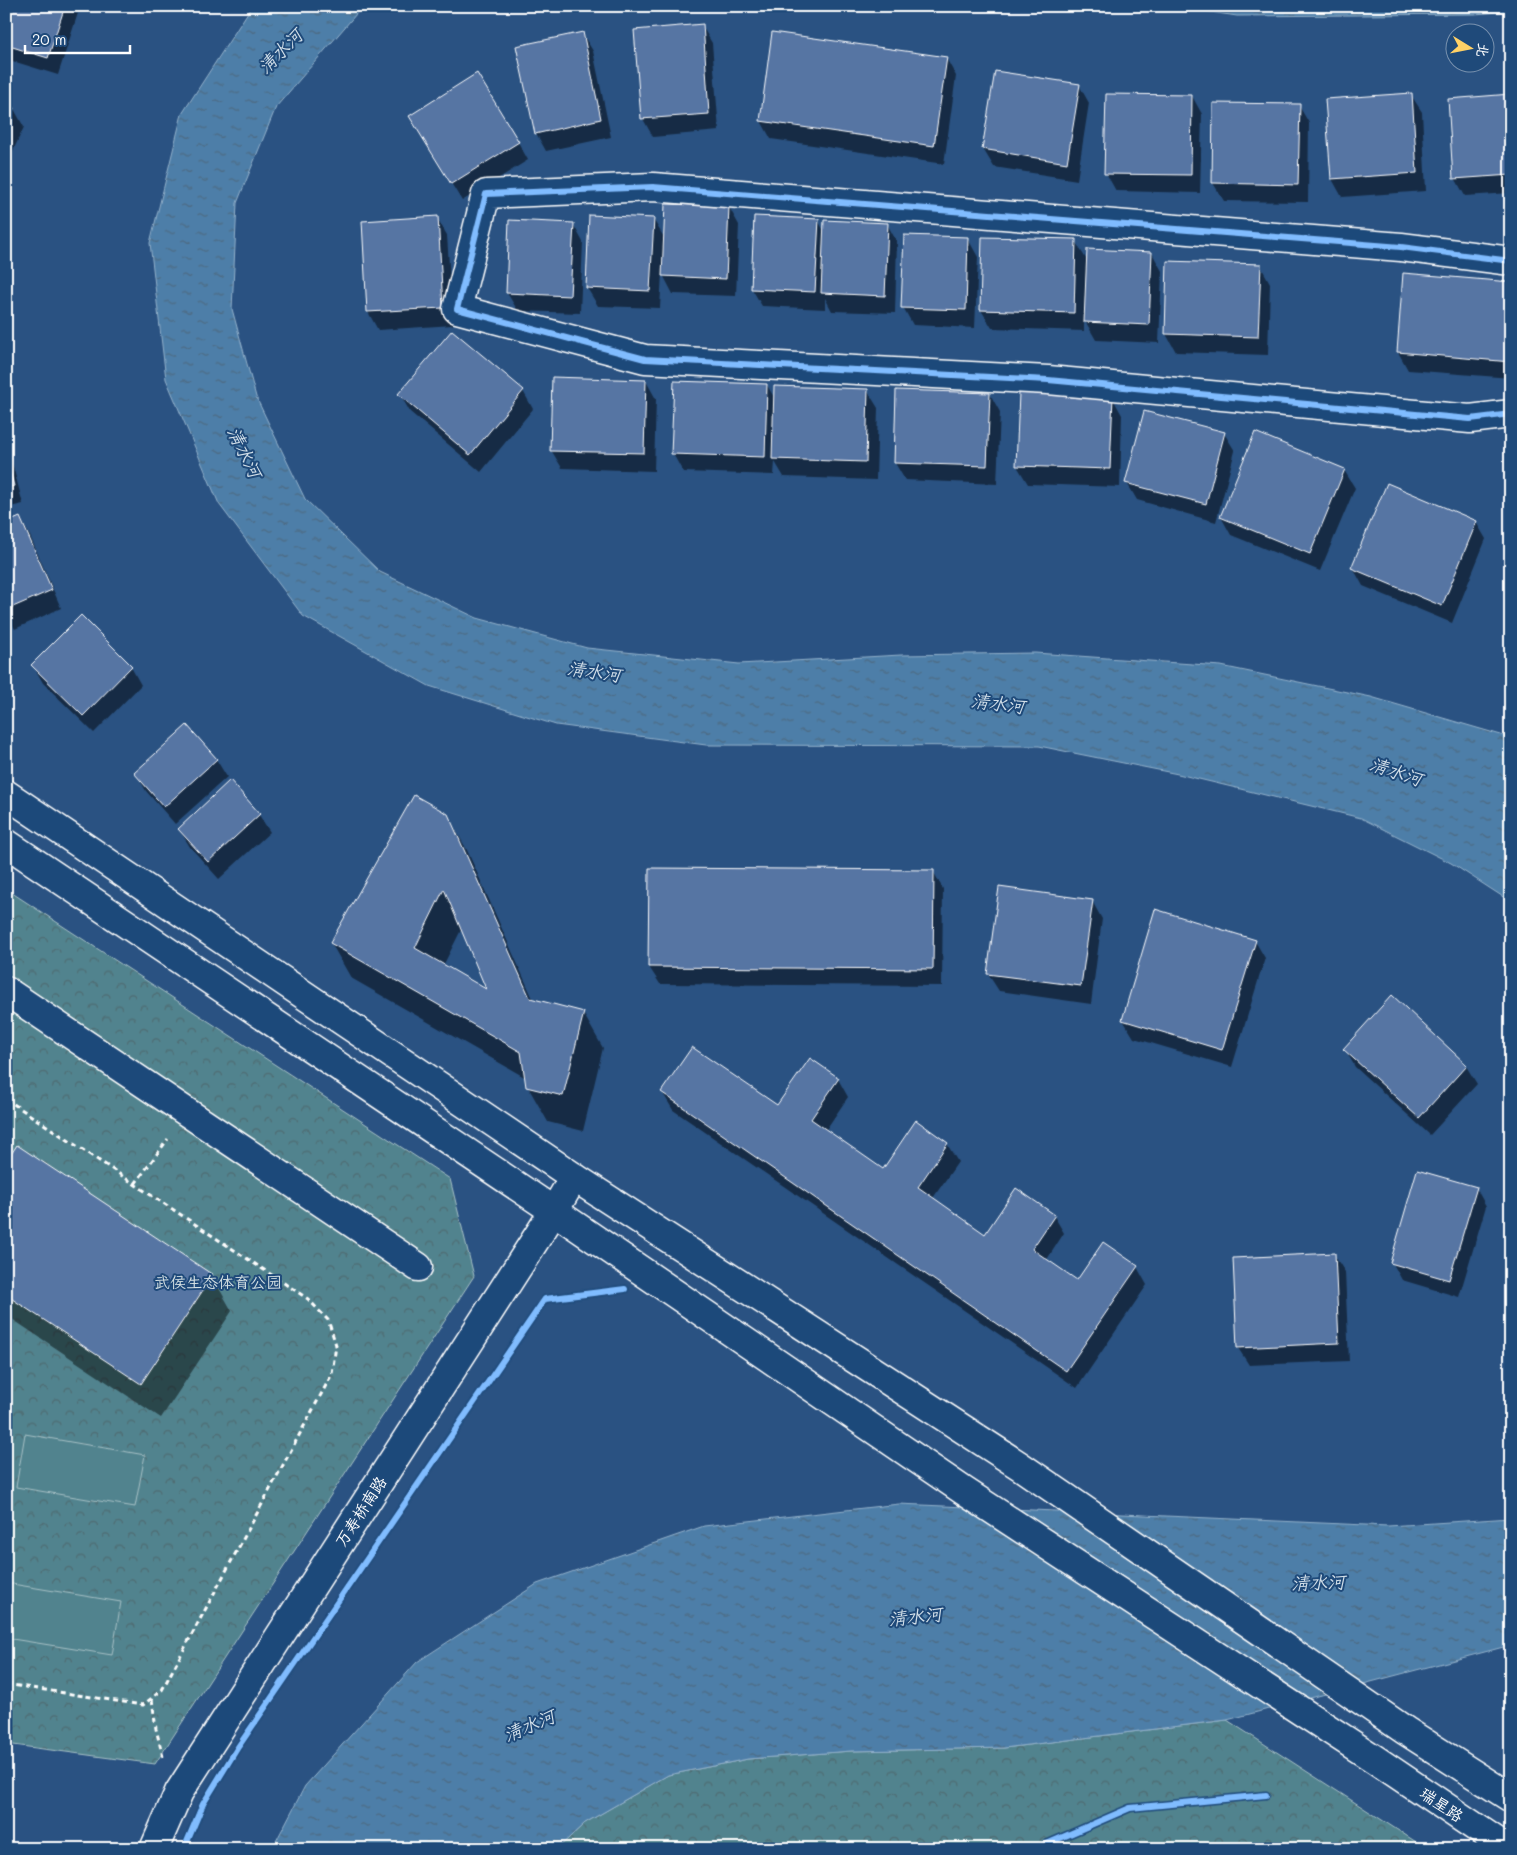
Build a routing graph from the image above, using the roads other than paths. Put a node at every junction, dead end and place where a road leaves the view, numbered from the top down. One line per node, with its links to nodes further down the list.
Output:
1 (1511, 262): 2 (street)
2 (1511, 414)
3 (6, 794): 6 (street)
4 (6, 843): 7 (street, 瑞星路)
5 (6, 991): 8 (street)
6 (574, 1177): 7 (street, 万寿桥南路); 9 (street)
7 (554, 1211): 10 (street, 万寿桥南路); 11 (street, 瑞星路)
8 (418, 1267)
9 (1511, 1798)
10 (154, 1849)
11 (1508, 1849)

